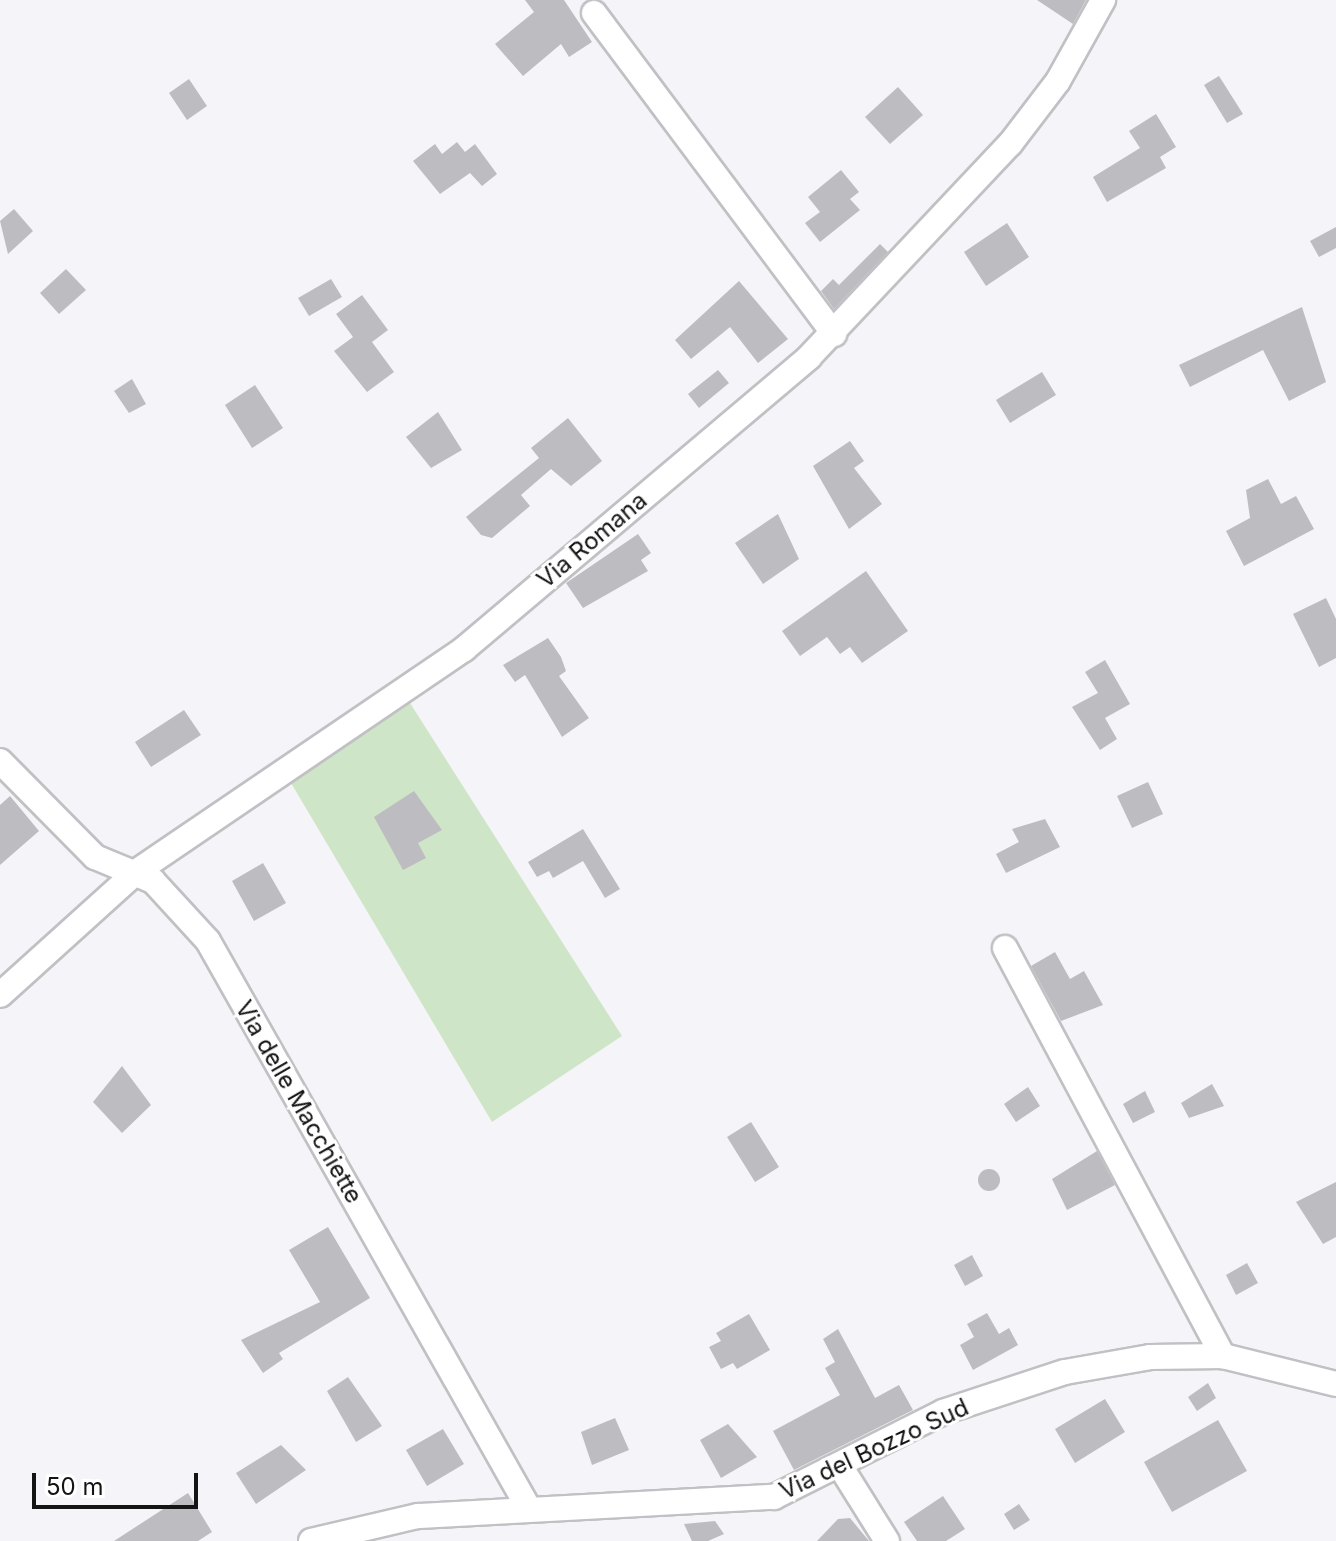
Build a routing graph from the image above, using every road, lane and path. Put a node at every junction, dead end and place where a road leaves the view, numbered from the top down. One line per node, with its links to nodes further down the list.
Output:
1 (1103, 0): 3 (street, Via Romana)
2 (594, 13): 3 (street)
3 (834, 334): 5 (street, Via Romana)
4 (0, 761): 5 (street, Via delle Macchiette)
5 (136, 872): 7 (street, Via Romana); 11 (street, Via delle Macchiette)
6 (1005, 948): 8 (street)
7 (0, 995)
8 (1223, 1356): 9 (street, Via del Bozzo Sud); 10 (street, Via del Bozzo Sud)
9 (1336, 1384)
10 (842, 1469): 11 (street, Via del Bozzo Sud); 13 (street)
11 (528, 1507): 12 (street, Via del Bozzo Sud)
12 (311, 1541)
13 (887, 1541)

